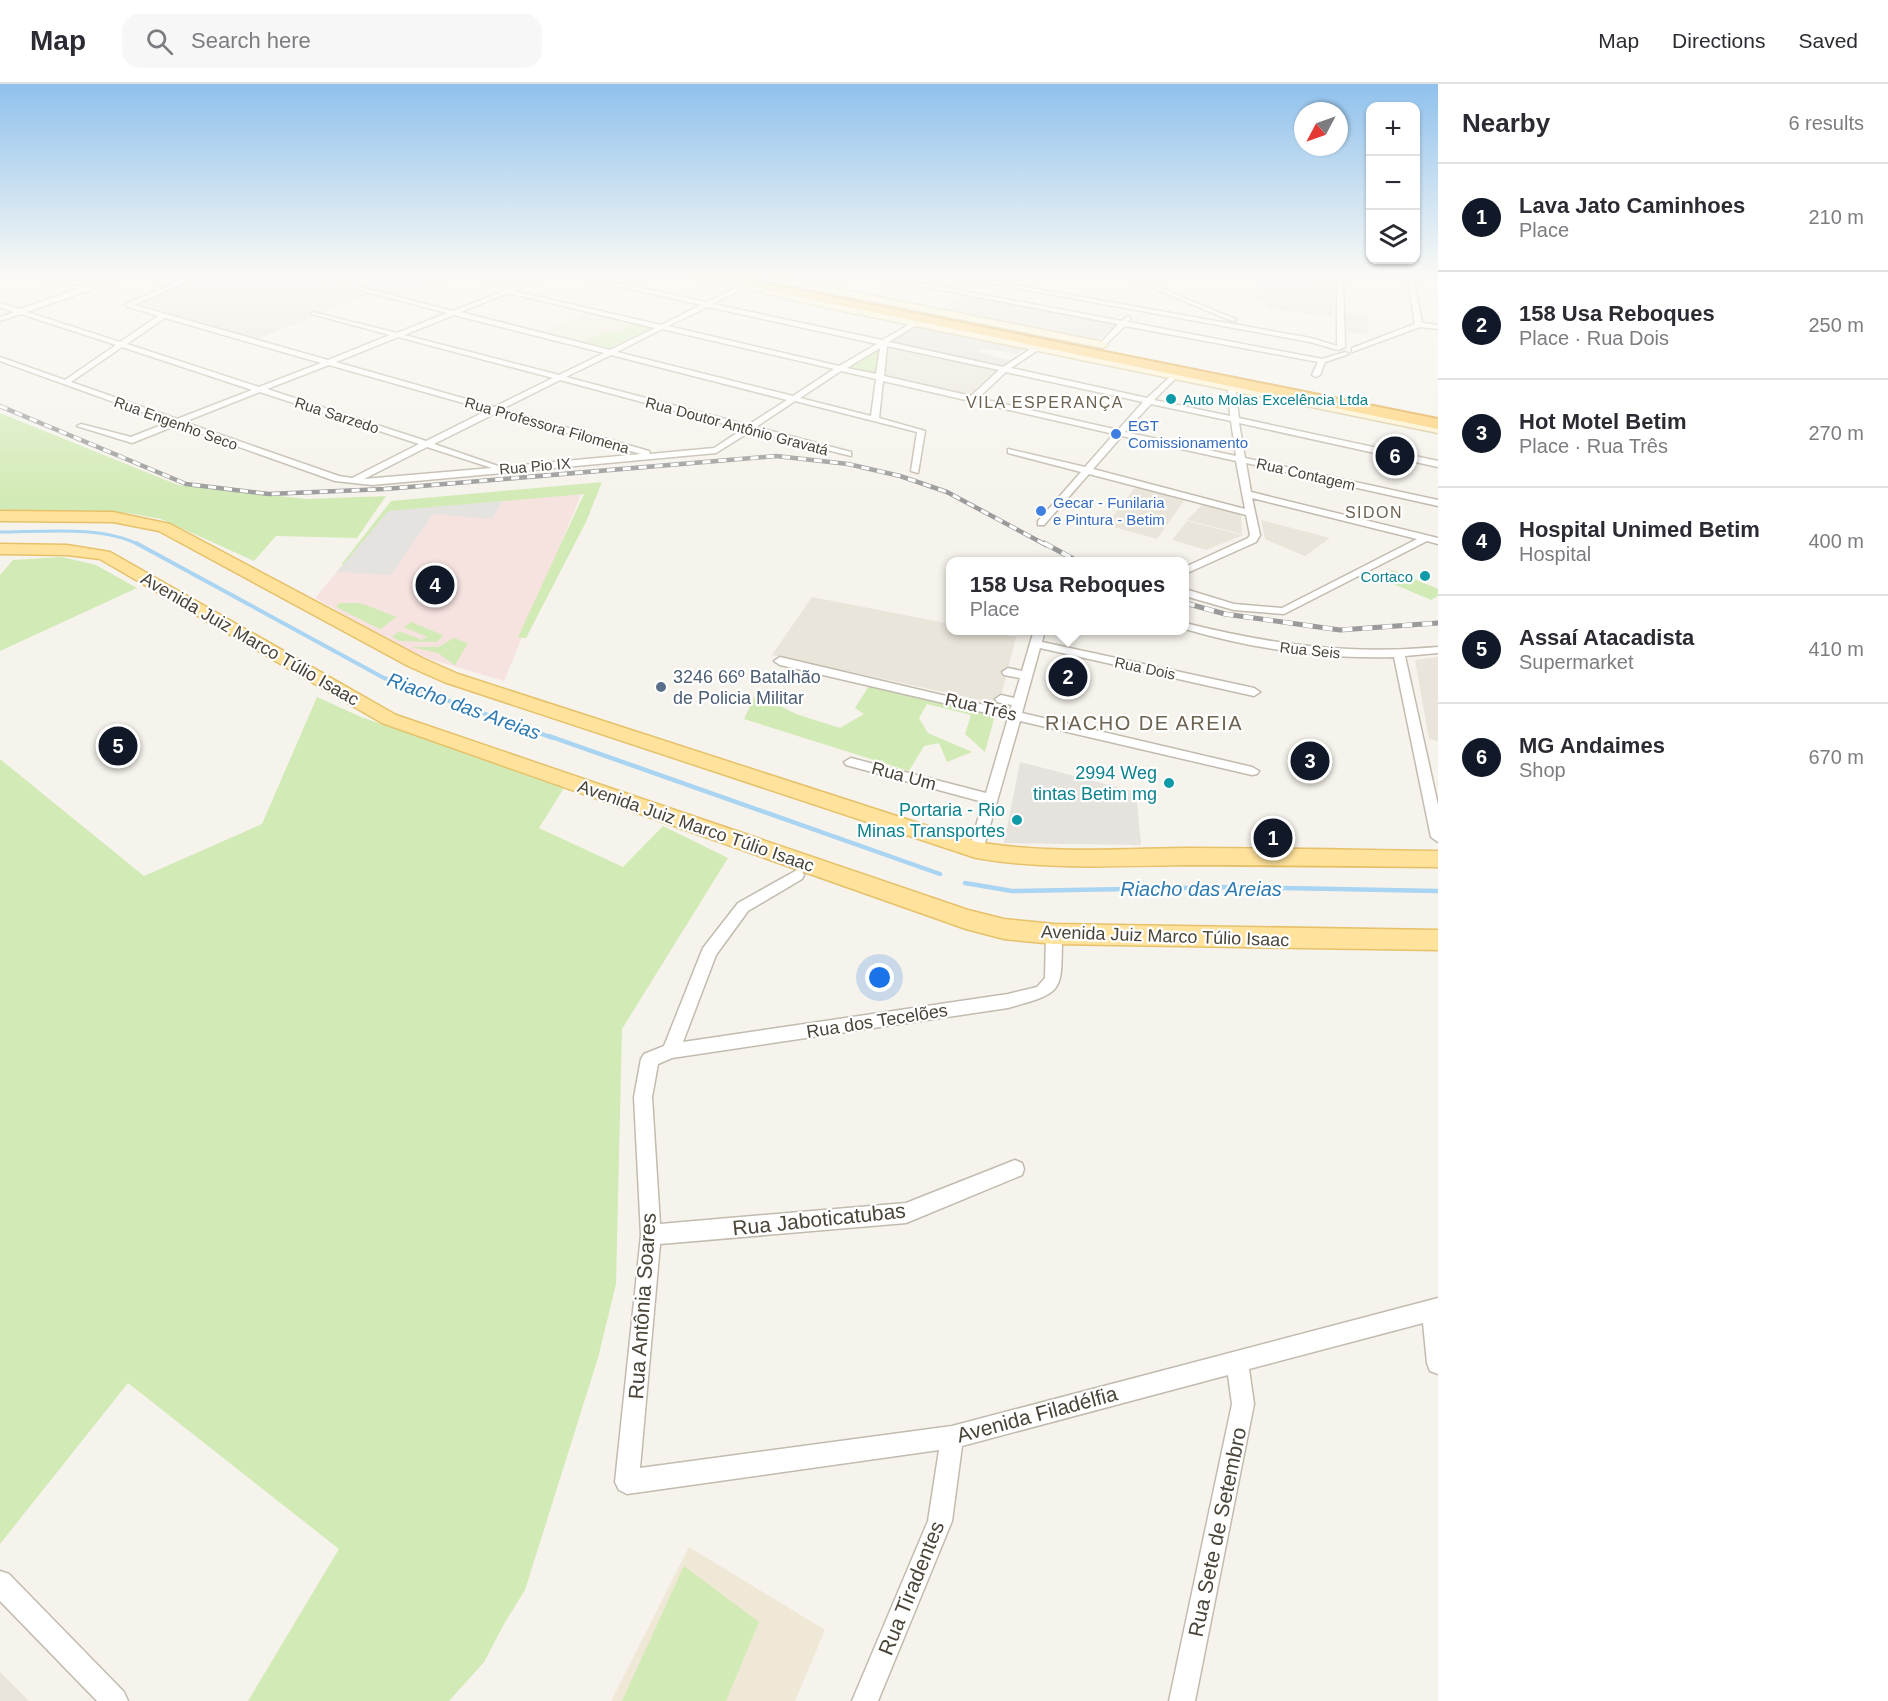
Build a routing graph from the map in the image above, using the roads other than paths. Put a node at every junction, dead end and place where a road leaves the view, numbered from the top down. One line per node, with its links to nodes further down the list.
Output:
1 (115, 350): 30 (street)
2 (139, 350): 32 (street, Rua Sarzedo)
3 (288, 350): 22 (street, Rua Professora Filomena)
4 (358, 350): 22 (street)
5 (450, 350): 27 (street, Rua Doutor Antônio Gravatá)
6 (762, 350): 23 (street, Rua Contagem)
7 (870, 350): 23 (street)
8 (883, 350): 28 (street)
9 (922, 350): 24 (street)
10 (1031, 350): 24 (street)
11 (1048, 350): 20 (main road)
12 (1058, 350): 20 (highway)
13 (1081, 350): 42 (highway)
14 (1087, 350): 29 (highway)
15 (1122, 350): 29 (highway)
16 (1267, 350): 21 (street)
17 (1342, 350): 21 (street)
18 (609, 351): 27 (street); 34 (street)
19 (0, 359): 30 (street, Rua Engenho Seco)
20 (1098, 360): 25 (main road)
21 (1322, 361): 26 (street)
22 (329, 362): 32 (street); 36 (street, Rua Professora Filomena)
23 (839, 369): 28 (street, Rua Contagem); 34 (street)
24 (1005, 369): 33 (street); 35 (street)
25 (1174, 375): 29 (main road); 35 (street)
26 (1316, 375)
27 (556, 378): 36 (street); 44 (street, Rua Doutor Antônio Gravatá)
28 (881, 378): 33 (street, Rua Contagem); 40 (street)
29 (1230, 381): 31 (highway); 39 (street); 45 (main road)
30 (65, 383): 41 (street, Rua Engenho Seco)
31 (1297, 389): 37 (highway); 38 (highway)
32 (258, 390): 41 (street); 47 (street, Rua Sarzedo)
33 (973, 398): 46 (street, Rua Contagem)
34 (796, 399): 40 (street); 44 (street)
35 (1149, 400): 39 (street); 46 (street)
36 (495, 410): 47 (street); 50 (street, Rua Professora Filomena)
37 (1438, 411)
38 (1438, 416)
39 (1234, 419): 51 (street); 52 (street)
40 (875, 420): 54 (street)
41 (176, 423): 43 (street); 56 (street, Rua Engenho Seco)
42 (1438, 424)
43 (81, 426)
44 (747, 429): 49 (street, Rua Doutor Antônio Gravatá); 50 (street, Rua Pio IX)
45 (1438, 429)
46 (1120, 433): 51 (street, Rua Contagem); 55 (street)
47 (425, 444): 53 (street, Rua Sarzedo); 56 (street)
48 (1011, 451): 55 (street)
49 (848, 454)
50 (654, 455): 53 (street, Rua Pio IX)
51 (1238, 459): 57 (street); 58 (street, Rua Contagem)
52 (1438, 465)
53 (503, 469): 56 (street, Rua Pio IX)
54 (915, 471)
55 (1089, 471): 59 (street); 61 (street)
56 (354, 480)
57 (1248, 494): 59 (street); 62 (street)
58 (1438, 503)
59 (1251, 513): 65 (street)
60 (0, 516): 82 (main road)
61 (1041, 523)
62 (1426, 538): 63 (street); 66 (street)
63 (1438, 541)
64 (0, 549): 85 (main road, Avenida Juiz Marco Túlio Isaac)
65 (1189, 569)
66 (1189, 593)
67 (1189, 627): 71 (street, Rua Seis)
68 (1039, 635): 69 (street)
69 (1036, 644): 74 (street); 75 (street, Rua Dois)
70 (1438, 650): 71 (street, Rua Seis)
71 (1399, 655): 81 (street)
72 (780, 661): 77 (street, Rua Três)
73 (1008, 672): 74 (street)
74 (1027, 676): 77 (street)
75 (1254, 692)
76 (1001, 699): 77 (street)
77 (1018, 709): 79 (street, Rua Três); 80 (street)
78 (851, 762): 80 (street, Rua Um)
79 (1252, 771)
80 (991, 799): 82 (street)
81 (1438, 837)
82 (976, 850): 83 (main road)
83 (1438, 859)
84 (797, 875): 87 (street)
85 (1054, 934): 86 (main road, Avenida Juiz Marco Túlio Isaac); 87 (street, Rua dos Tecelões)
86 (1438, 940)
87 (671, 1052): 88 (street, Rua dos Tecelões)
88 (650, 1059): 90 (street, Rua Antônia Soares)
89 (1015, 1169): 90 (street, Rua Jaboticatubas)
90 (651, 1235): 95 (street, Rua Antônia Soares)
91 (1435, 1309): 92 (street, Avenida Filadélfia); 93 (street)
92 (1236, 1362): 94 (street, Avenida Filadélfia); 99 (street, Rua Sete de Setembro)
93 (1438, 1363)
94 (952, 1437): 95 (street, Avenida Filadélfia); 98 (street, Rua Tiradentes)
95 (627, 1482)
96 (0, 1583): 97 (street)
97 (115, 1701)
98 (866, 1701)
99 (1182, 1701)

